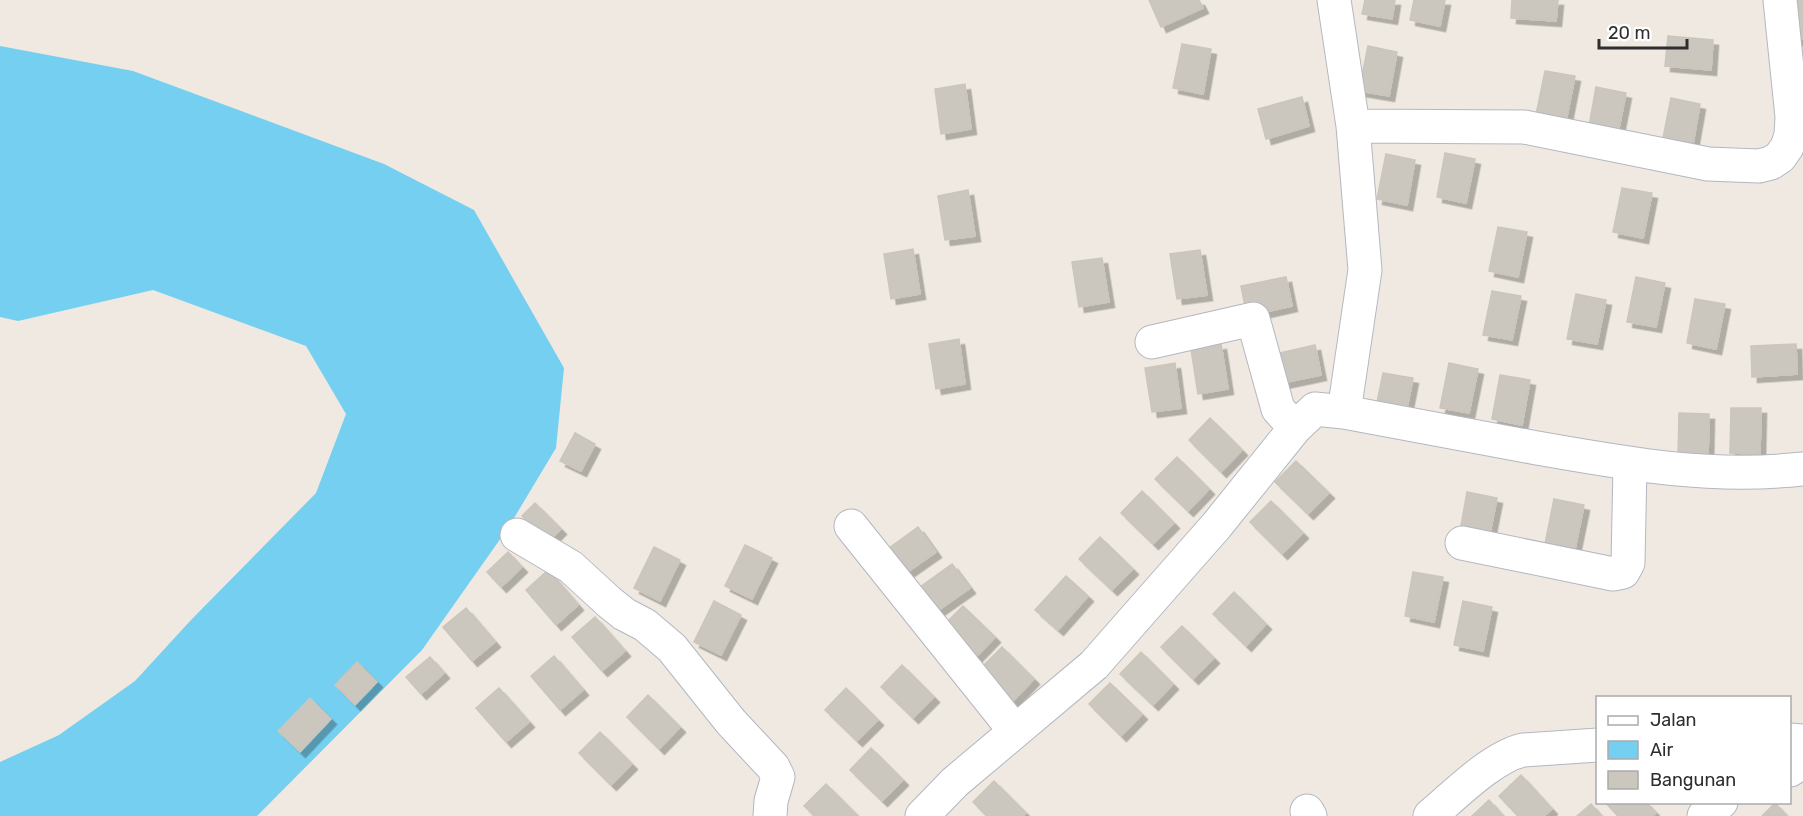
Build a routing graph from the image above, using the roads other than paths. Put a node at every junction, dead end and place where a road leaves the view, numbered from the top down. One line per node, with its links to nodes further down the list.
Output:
1 (1334, 0): 3 (street)
2 (1780, 0): 3 (street)
3 (1353, 126): 5 (street)
4 (1152, 342): 6 (street)
5 (1344, 412): 6 (street); 7 (street)
6 (1295, 428): 12 (street)
7 (1630, 465): 8 (street); 11 (street)
8 (1803, 469)
9 (851, 526): 12 (street)
10 (517, 535): 15 (street)
11 (1462, 543)
12 (1015, 731): 16 (street)
13 (1596, 745): 17 (street)
14 (1719, 804): 18 (street)
15 (770, 816)
16 (922, 816)
17 (1430, 816)
18 (1704, 816)

